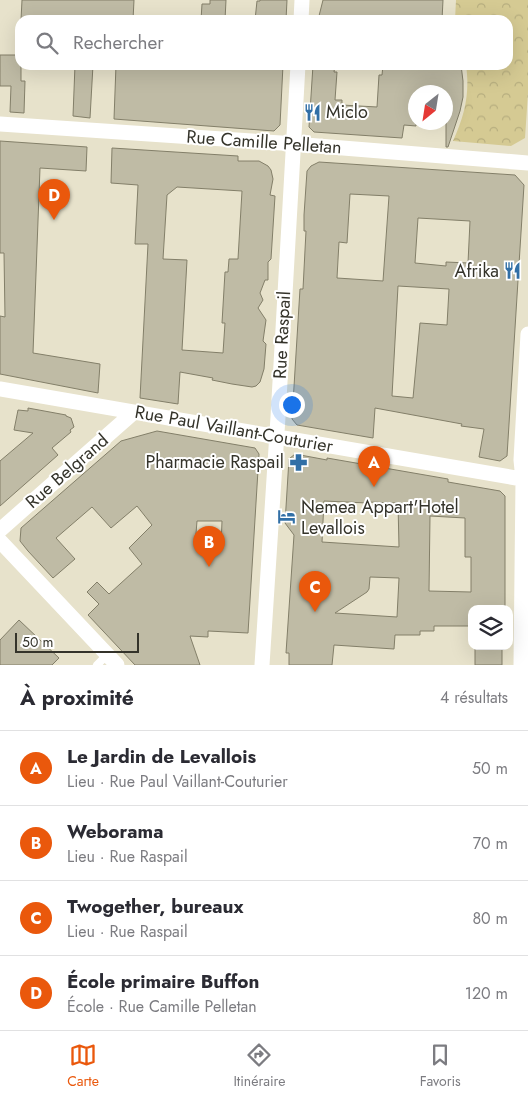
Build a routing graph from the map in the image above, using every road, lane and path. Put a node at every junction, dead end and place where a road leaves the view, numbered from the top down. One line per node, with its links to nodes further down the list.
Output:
1 (302, 0): 2 (street)
2 (301, 15)
3 (298, 70): 5 (street, Rue Raspail)
4 (0, 124): 5 (street, Rue Camille Pelletan)
5 (293, 144): 6 (street, Rue Camille Pelletan); 10 (street, Rue Raspail)
6 (528, 163)
7 (528, 334): 11 (street)
8 (0, 389): 9 (street, Rue Paul Vaillant-Couturier)
9 (134, 412): 10 (street, Rue Paul Vaillant-Couturier); 12 (street, Rue Belgrand)
10 (277, 436): 11 (street, Rue Paul Vaillant-Couturier); 15 (street, Rue Raspail)
11 (526, 480): 16 (street)
12 (0, 530)
13 (0, 541): 14 (street)
14 (107, 662)
15 (262, 665)
16 (521, 665)

